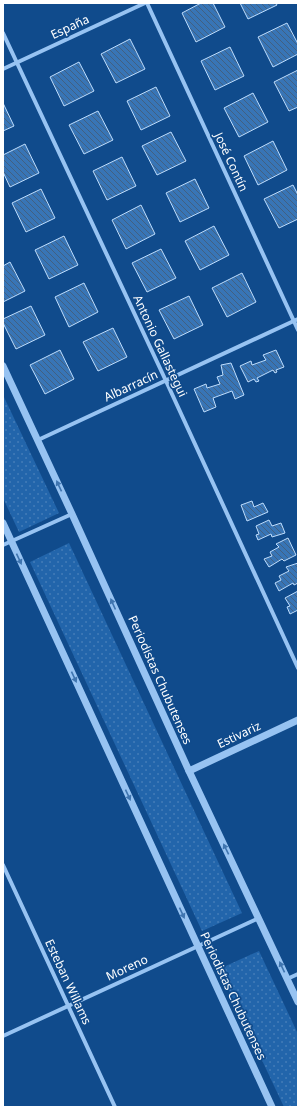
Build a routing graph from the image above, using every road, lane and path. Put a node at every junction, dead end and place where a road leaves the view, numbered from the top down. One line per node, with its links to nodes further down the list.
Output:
1 (146, 3): 3 (street, España); 5 (street, José Contín)
2 (3, 32): 3 (street, Antonio Gallastegui)
3 (17, 62): 4 (street, España); 8 (street, Antonio Gallastegui)
4 (3, 69)
5 (296, 320): 6 (street, José Contín); 8 (street, Albarracín)
6 (298, 330)
7 (3, 366): 9 (street, Periodistas Chubutenses)
8 (166, 381): 9 (street, Albarracín); 14 (street, Antonio Gallastegui)
9 (38, 440): 10 (street, Periodistas Chubutenses, one-way to 9)
10 (72, 514): 12 (street); 16 (street, Periodistas Chubutenses, one-way to 10)
11 (3, 523): 12 (street, Periodistas Chubutenses)
12 (11, 541): 13 (street); 19 (street, Periodistas Chubutenses, one-way to 19)
13 (3, 545)
14 (298, 668)
15 (298, 720): 16 (street, Estivariz)
16 (189, 771): 18 (street, Periodistas Chubutenses, one-way to 16)
17 (3, 865): 23 (street, Esteban Willams)
18 (259, 918): 19 (street, Moreno); 21 (street, Periodistas Chubutenses, one-way to 18)
19 (198, 946): 23 (street, Moreno); 26 (street, Periodistas Chubutenses)
20 (298, 974): 21 (street)
21 (287, 979): 22 (street, Periodistas Chubutenses)
22 (298, 1002)
23 (68, 1006): 24 (street, Moreno); 25 (street, Esteban Willams)
24 (3, 1036)
25 (115, 1107)
26 (272, 1107)

